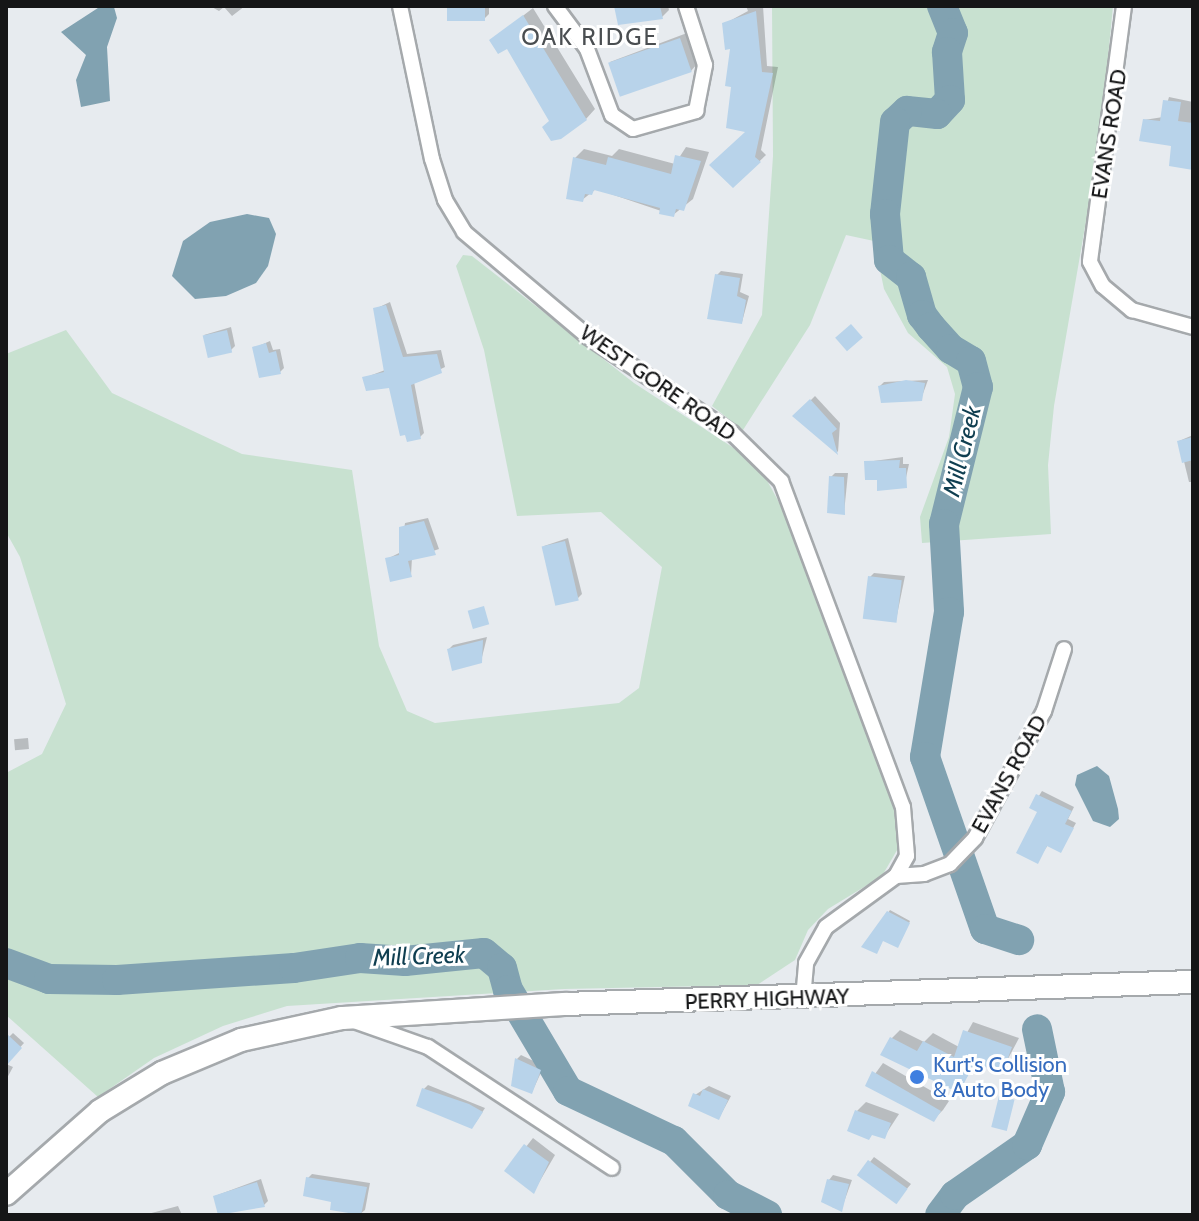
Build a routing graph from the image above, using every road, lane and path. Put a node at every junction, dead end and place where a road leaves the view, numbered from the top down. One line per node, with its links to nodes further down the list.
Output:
1 (400, 6): 7 (street, WEST GORE ROAD)
2 (555, 6): 3 (street)
3 (686, 6)
4 (1124, 6): 5 (street, EVANS ROAD)
5 (1193, 327)
6 (1064, 649): 7 (street, EVANS ROAD)
7 (896, 876): 9 (street, EVANS ROAD)
8 (1193, 982): 9 (main road, PERRY HIGHWAY)
9 (803, 999): 10 (main road, PERRY HIGHWAY)
10 (342, 1018): 11 (street); 12 (main road, PERRY HIGHWAY)
11 (612, 1168)
12 (6, 1194)

